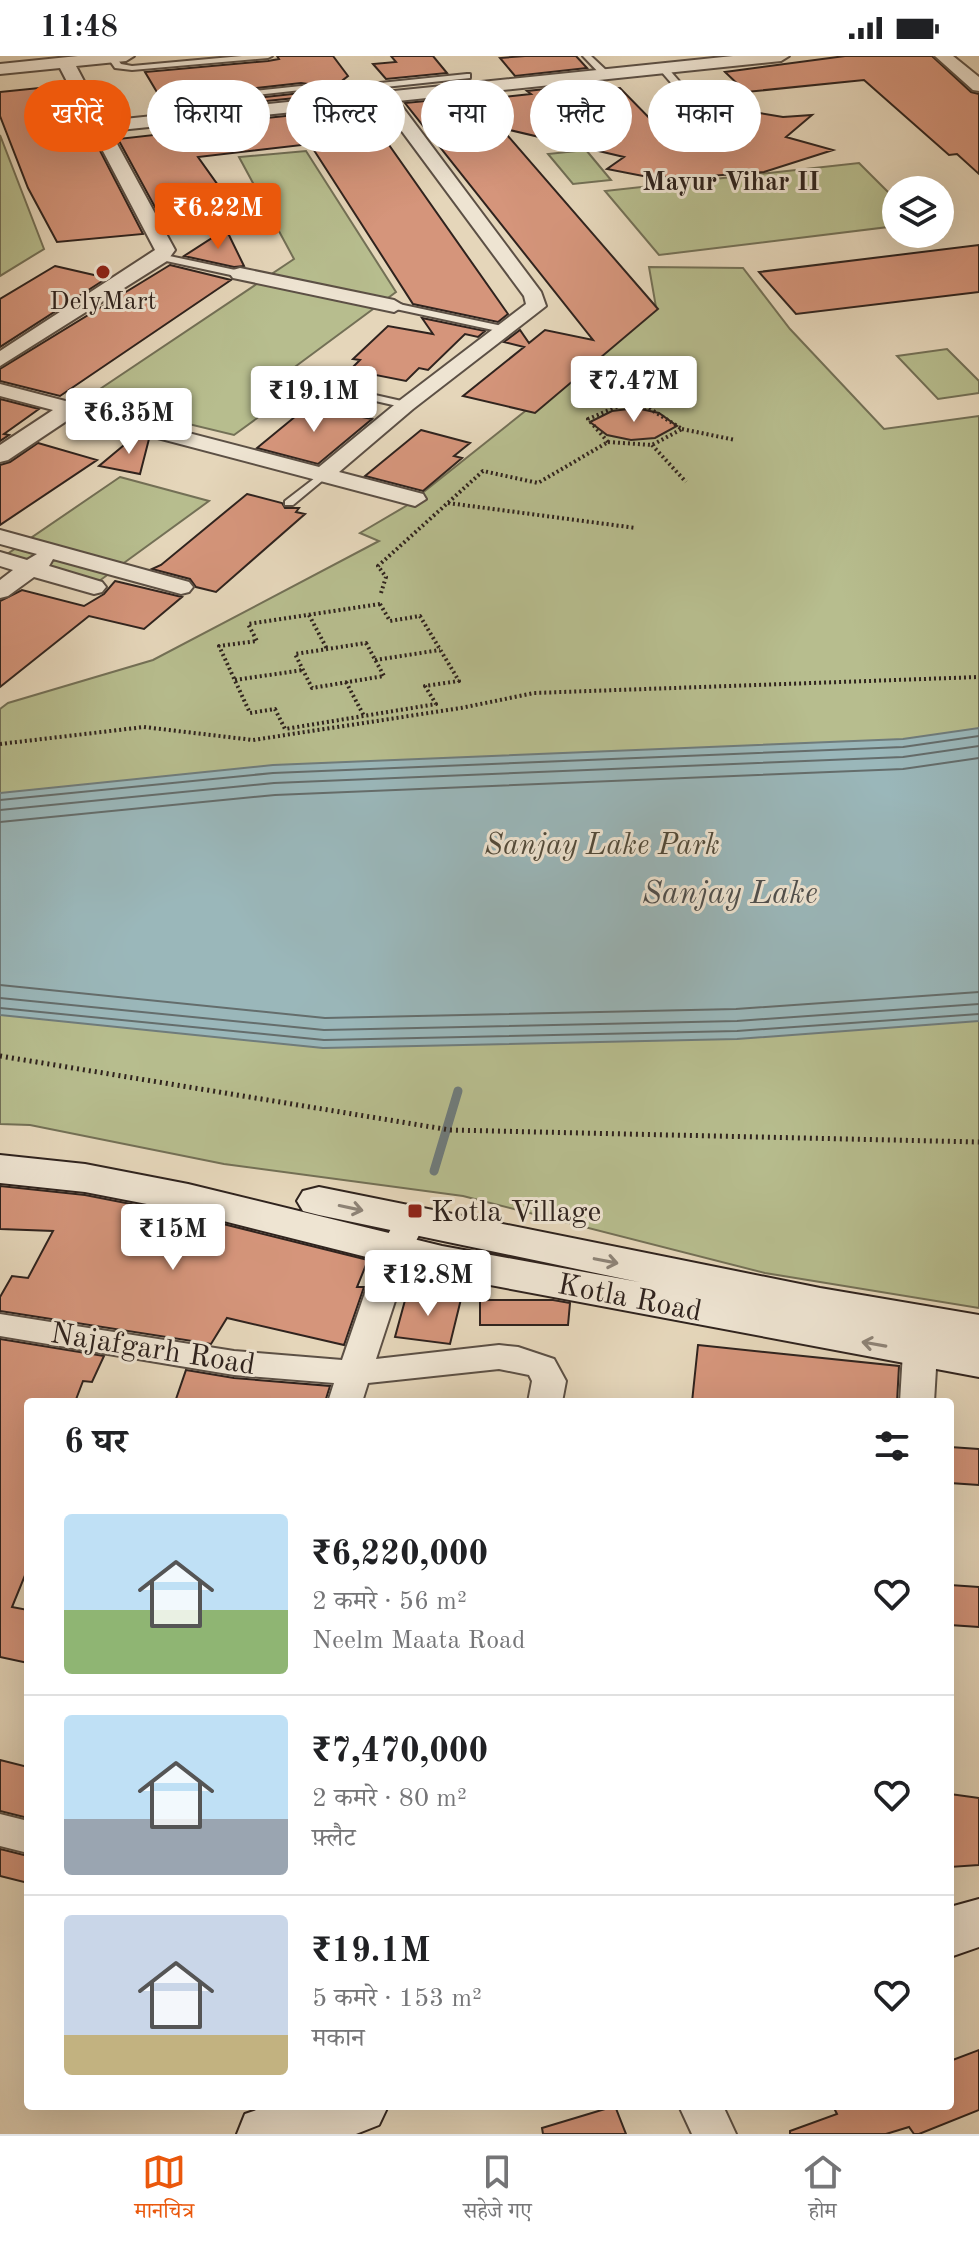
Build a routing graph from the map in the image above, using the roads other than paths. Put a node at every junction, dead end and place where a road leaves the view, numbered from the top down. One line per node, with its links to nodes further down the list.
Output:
1 (268, 56): 5 (lane)
2 (587, 56): 9 (lane)
3 (781, 56): 7 (street)
4 (943, 56): 14 (street)
5 (119, 57): 6 (street)
6 (65, 62): 8 (street); 11 (street)
7 (657, 62): 9 (street); 12 (lane)
8 (0, 69)
9 (605, 74): 15 (street)
10 (467, 76): 13 (lane)
11 (74, 80)
12 (673, 80)
13 (405, 82)
14 (979, 86)
15 (405, 95)
16 (286, 107): 17 (street)
17 (131, 123)
18 (405, 123): 23 (street)
19 (110, 152): 20 (street)
20 (160, 257): 21 (lane); 24 (street)
21 (240, 274): 22 (street)
22 (394, 306): 23 (lane)
23 (507, 330): 27 (street)
24 (0, 360)
25 (313, 384): 27 (lane)
26 (0, 390): 28 (street)
27 (406, 405): 30 (street)
28 (68, 410): 29 (street); 30 (street)
29 (0, 455)
30 (324, 474): 31 (street); 32 (lane)
31 (415, 499)
32 (289, 503)
33 (0, 537): 34 (street)
34 (53, 552): 36 (street); 38 (street)
35 (0, 559): 36 (street)
36 (31, 569): 37 (street); 39 (street)
37 (94, 587)
38 (181, 587)
39 (0, 591)
40 (0, 1144): 42 (main road, Kotla Road, one-way to 42)
41 (0, 1169): 42 (main road, Kotla Road)
42 (403, 1235): 44 (main road, Kotla Road, one-way to 44); 45 (main road, Kotla Road, one-way to 42); 47 (street)
43 (0, 1325): 47 (street, Najafgarh Road)
44 (979, 1331)
45 (920, 1352): 46 (main road, Kotla Road); 49 (street)
46 (979, 1361)
47 (350, 1388): 48 (street, Najafgarh Road)
48 (546, 1398)
49 (917, 1398)
50 (0, 1830): 51 (street)
51 (24, 1836)
52 (979, 1923): 53 (main road)
53 (954, 1931)
54 (345, 2110): 56 (main road)
55 (703, 2110): 57 (street)
56 (267, 2134)
57 (714, 2134)

